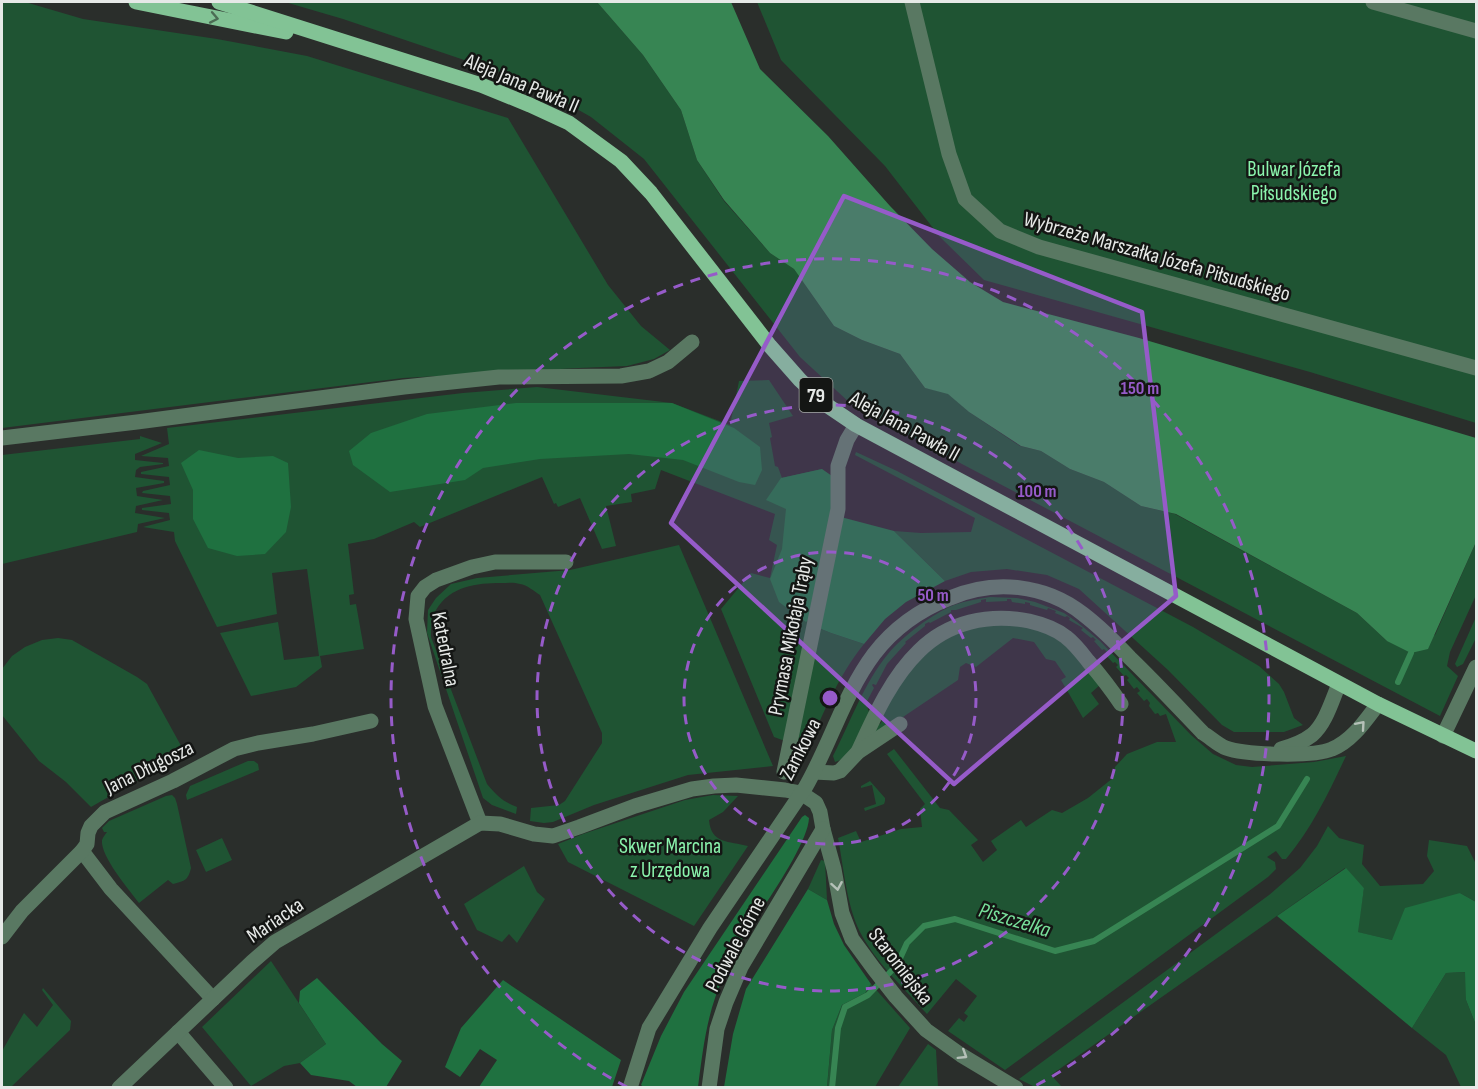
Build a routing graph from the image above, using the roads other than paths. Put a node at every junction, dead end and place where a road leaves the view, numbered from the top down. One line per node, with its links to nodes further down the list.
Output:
1 (136, 2): 6 (main road, Aleja Jana Pawła II / 79, one-way to 6)
2 (219, 2): 6 (main road, Aleja Jana Pawła II / 79)
3 (912, 2): 8 (street, Wybrzeże Marszałka Józefa Piłsudskiego)
4 (1373, 2): 5 (street)
5 (1476, 31)
6 (353, 45): 9 (main road, Aleja Jana Pawła II / 79)
7 (692, 342): 10 (street)
8 (1476, 368)
9 (856, 424): 13 (main road, Aleja Jana Pawła II / 79); 22 (street, Prymasa Mikołaja Trąby)
10 (2, 438)
11 (566, 562): 25 (street, Katedralna)
12 (1476, 667): 18 (street)
13 (1340, 684): 15 (main road, Aleja Jana Pawła II / 79); 21 (street, Zamkowa)
14 (1121, 704): 20 (street)
15 (1378, 704): 18 (main road, 79); 21 (street, Zamkowa, one-way to 15)
16 (371, 721): 27 (street, Jana Długosza)
17 (900, 724): 20 (street)
18 (1443, 736): 19 (main road, 79)
19 (1476, 751)
20 (858, 752): 23 (street)
21 (1270, 753): 23 (street, Zamkowa)
22 (784, 772)
23 (814, 772): 24 (street, Zamkowa)
24 (801, 793): 25 (street); 26 (street, Staromiejska); 33 (street, Zamkowa)
25 (480, 823): 29 (street, Mariacka)
26 (823, 829): 34 (street, Podwale Górne); 35 (street, Staromiejska, one-way to 35)
27 (82, 851): 28 (street, Jana Długosza); 29 (street)
28 (2, 937)
29 (213, 999): 30 (street, Mariacka)
30 (178, 1032): 31 (street, Mariacka); 32 (street)
31 (119, 1088)
32 (226, 1088)
33 (630, 1088)
34 (709, 1088)
35 (1016, 1088)

